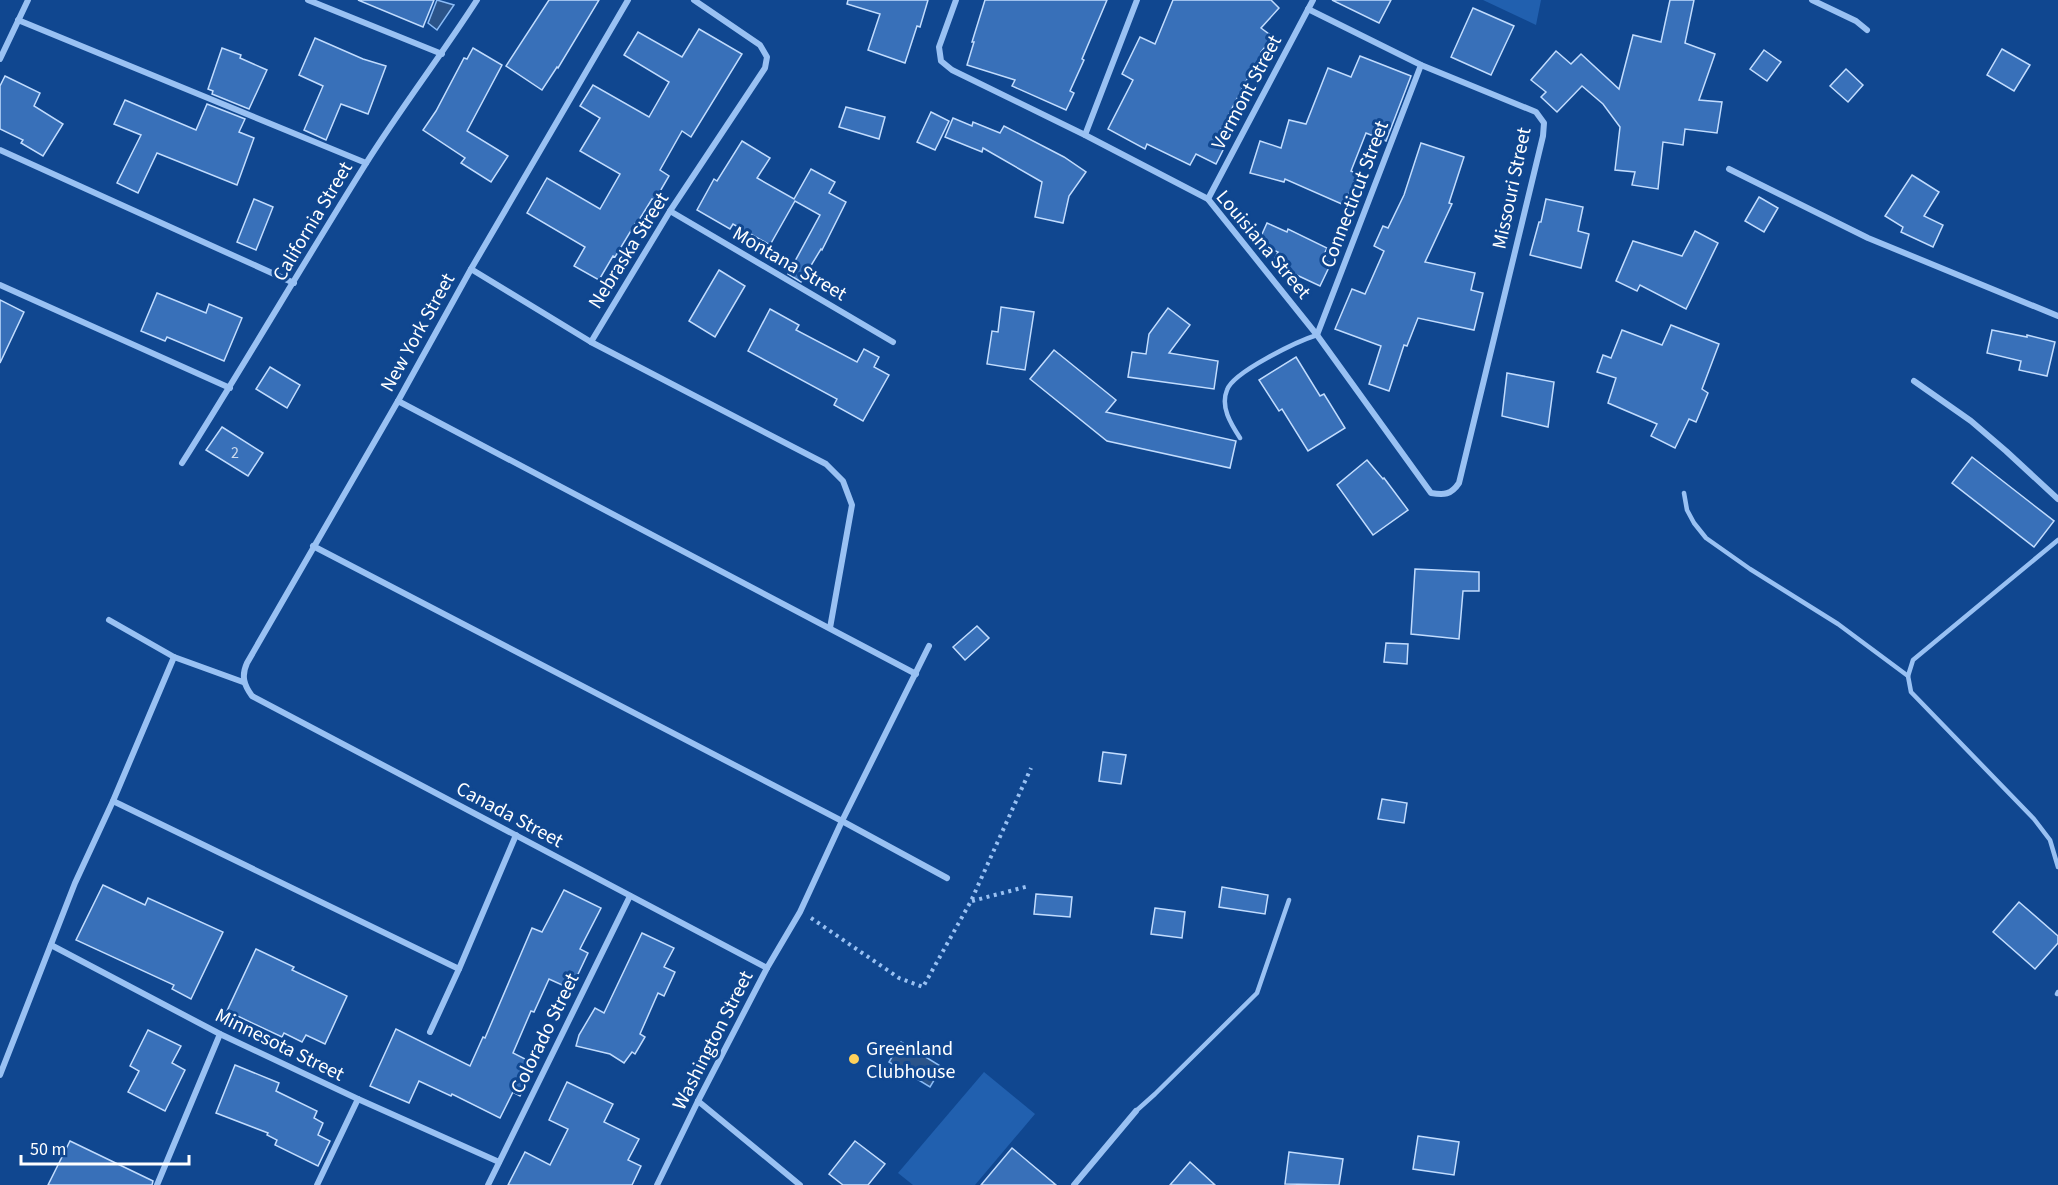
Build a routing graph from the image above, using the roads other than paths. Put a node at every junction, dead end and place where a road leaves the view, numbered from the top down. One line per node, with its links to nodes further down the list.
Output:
1 (28, 0): 11 (street)
2 (308, 0): 13 (street)
3 (477, 0): 13 (street, California Street)
4 (628, 0): 22 (street, New York Street)
5 (694, 0): 21 (street, Nebraska Street)
6 (956, 0): 16 (street, Louisiana Street)
7 (1137, 0): 16 (street)
8 (1313, 0): 10 (street, Vermont Street)
9 (1812, 0): 12 (street)
10 (1308, 9): 15 (street, Missouri Street); 20 (street, Vermont Street)
11 (18, 20): 14 (street); 18 (street)
12 (1867, 30)
13 (442, 54): 18 (street, California Street)
14 (0, 59)
15 (1420, 65): 26 (street, Connecticut Street); 34 (street, Missouri Street)
16 (1085, 135): 20 (street, Louisiana Street)
17 (0, 150): 23 (street)
18 (366, 164): 23 (street, California Street)
19 (1729, 169): 25 (street)
20 (1208, 199): 26 (street, Louisiana Street)
21 (670, 212): 27 (street, Nebraska Street); 28 (street, Montana Street)
22 (471, 268): 27 (street); 31 (street, New York Street)
23 (294, 283): 30 (street, California Street)
24 (0, 285): 30 (street)
25 (2058, 316)
26 (1317, 335): 32 (lane); 34 (street, Louisiana Street)
27 (591, 342): 40 (street)
28 (893, 342)
29 (1914, 381): 36 (street)
30 (230, 388): 33 (street, California Street)
31 (398, 401): 38 (street, New York Street); 40 (street)
32 (1240, 438)
33 (182, 463)
34 (1431, 493)
35 (1684, 493): 44 (lane)
36 (2058, 500)
37 (2058, 540): 44 (lane)
38 (313, 546): 45 (street, New York Street); 47 (street)
39 (109, 620): 42 (street)
40 (830, 628): 43 (street)
41 (929, 646): 43 (street, Washington Street)
42 (174, 657): 45 (street); 46 (street)
43 (916, 674): 47 (street, Washington Street)
44 (1908, 676): 49 (lane)
45 (243, 682): 48 (street, Canada Street)
46 (113, 801): 53 (street); 55 (street)
47 (842, 821): 50 (street); 54 (street, Washington Street)
48 (516, 835): 51 (street, Canada Street); 55 (street)
49 (2058, 867)
50 (947, 878)
51 (630, 896): 54 (street, Canada Street); 62 (street, Colorado Street)
52 (1289, 900): 61 (lane)
53 (51, 945): 57 (street, Minnesota Street); 58 (street)
54 (767, 968): 60 (street, Washington Street)
55 (459, 969): 56 (street)
56 (430, 1032)
57 (220, 1034): 59 (street, Minnesota Street); 63 (street)
58 (0, 1075)
59 (358, 1099): 62 (street, Minnesota Street); 64 (street)
60 (698, 1101): 66 (street, Washington Street); 67 (street)
61 (1136, 1111): 68 (street)
62 (499, 1162): 65 (street, Colorado Street)
63 (157, 1185)
64 (317, 1185)
65 (488, 1185)
66 (657, 1185)
67 (800, 1185)
68 (1074, 1185)

